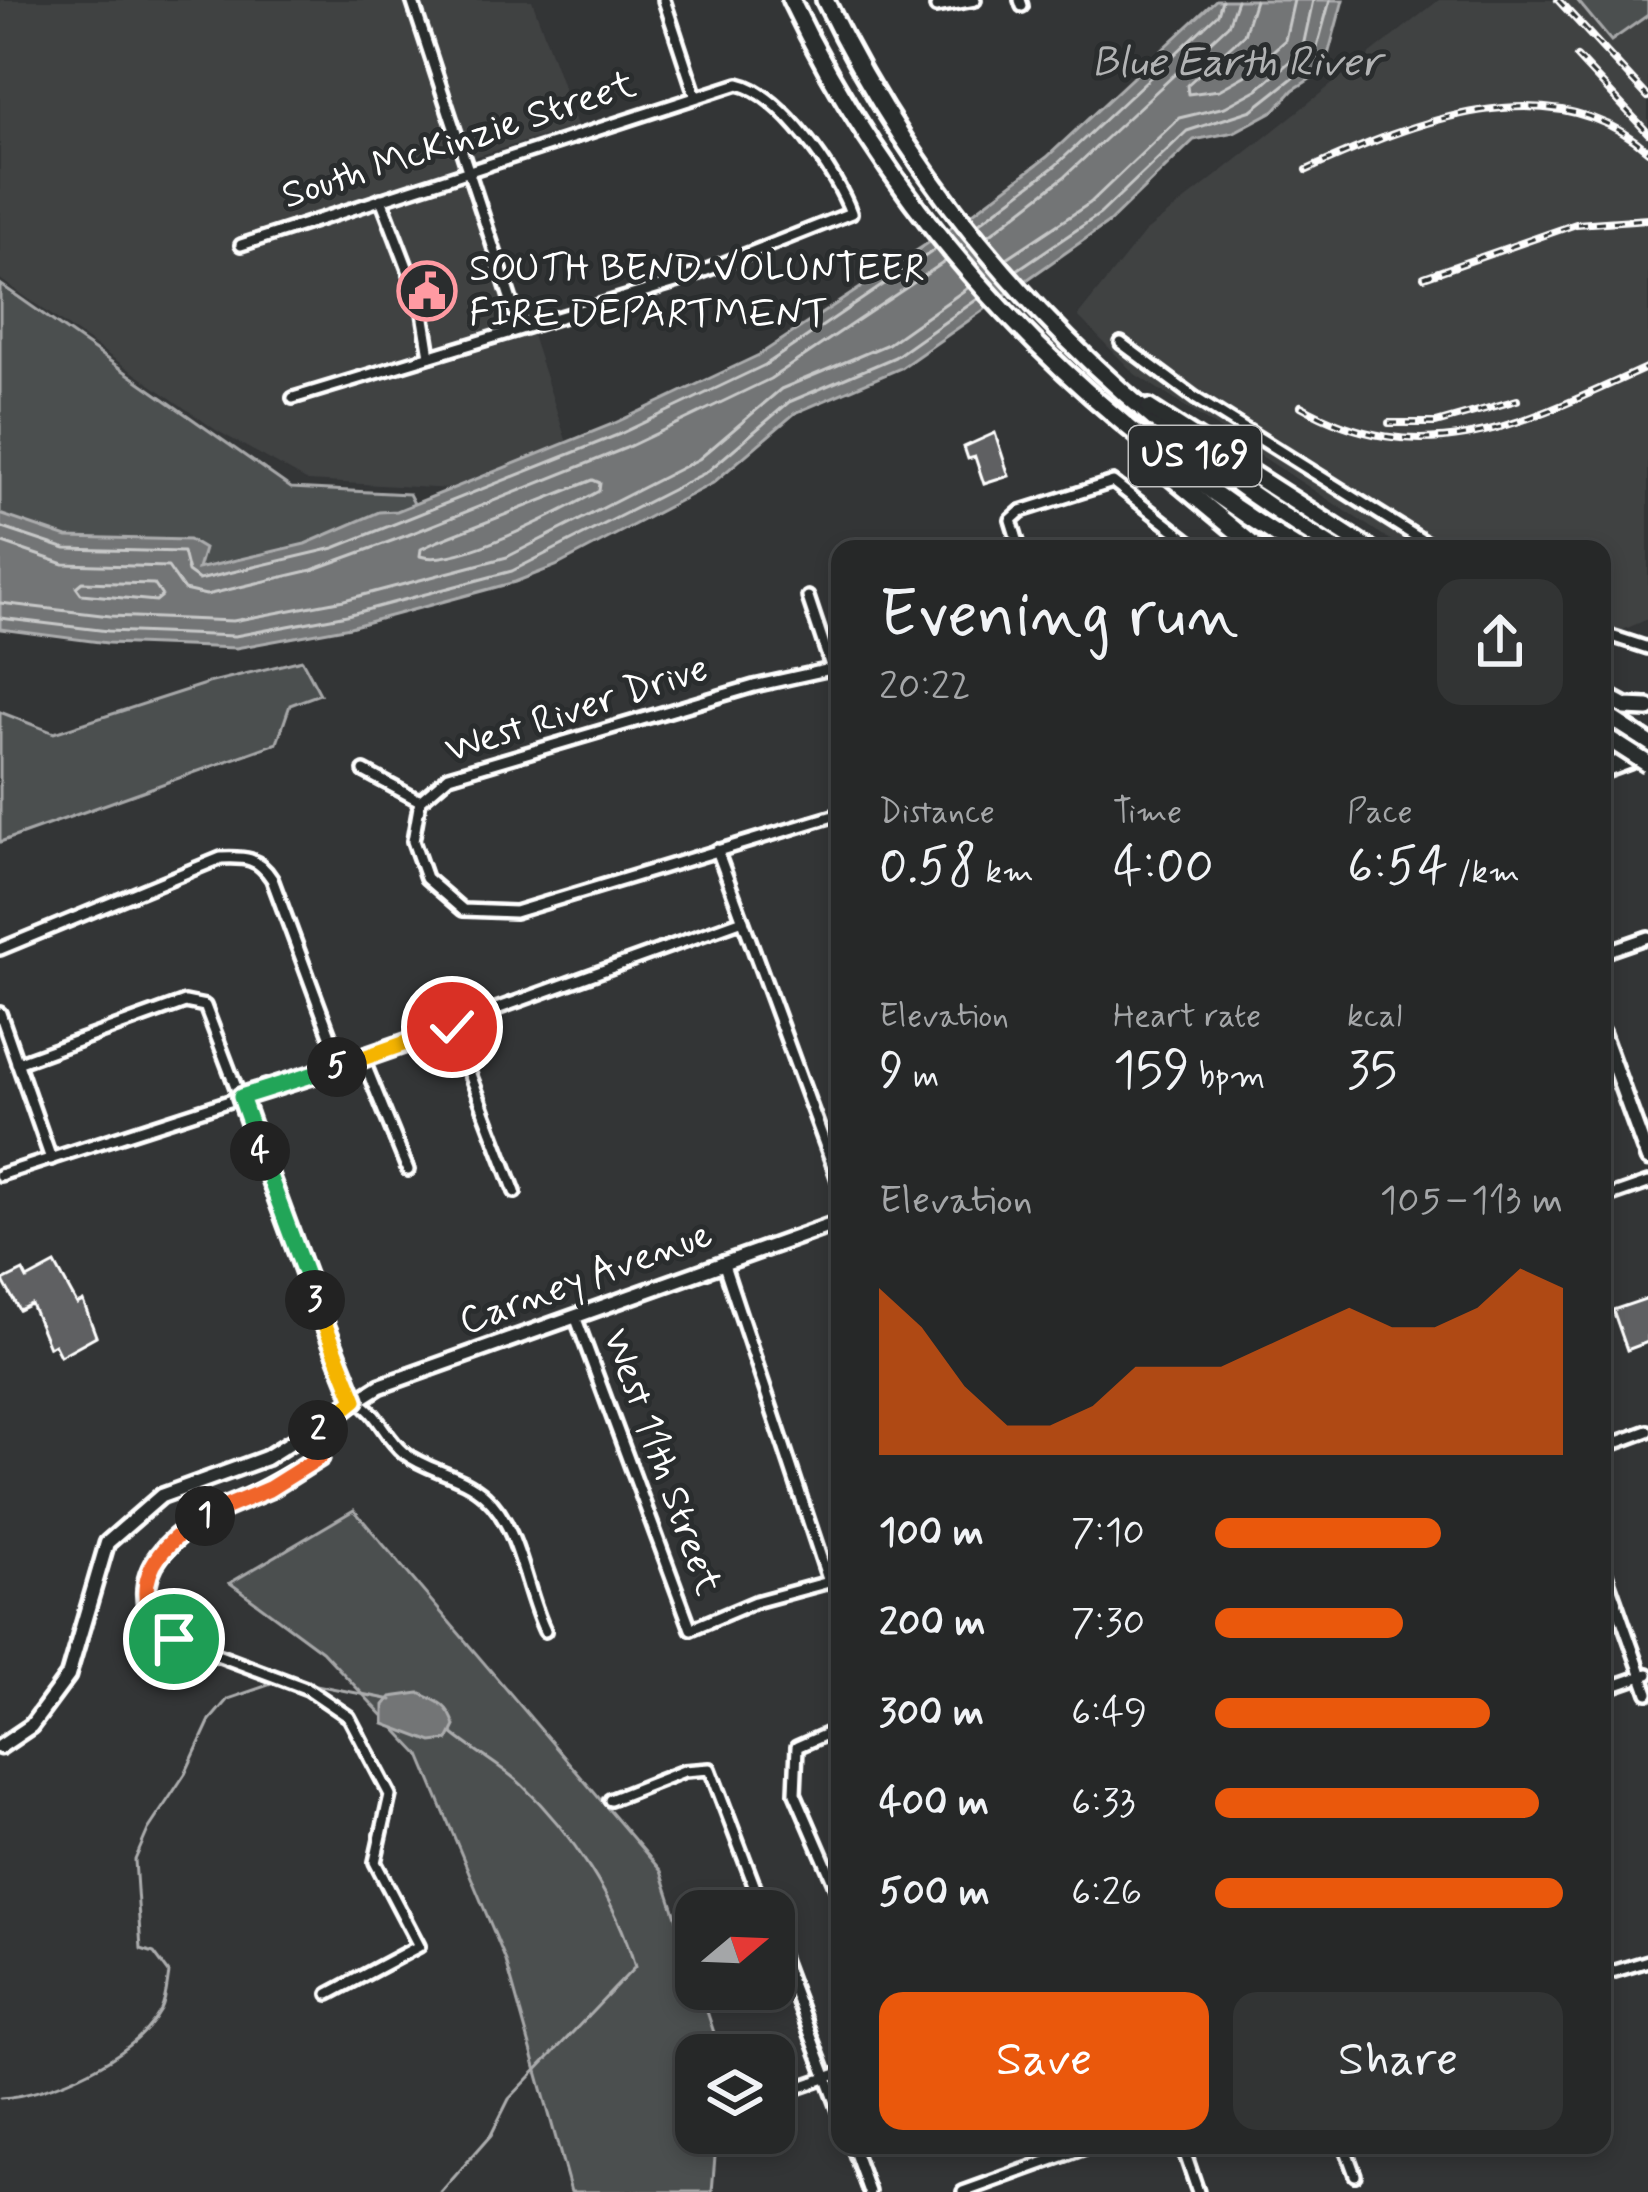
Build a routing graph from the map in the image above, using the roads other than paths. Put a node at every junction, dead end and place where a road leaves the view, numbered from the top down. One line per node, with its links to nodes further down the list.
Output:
1 (412, 0): 8 (street)
2 (664, 0): 7 (street)
3 (791, 0): 16 (highway, US 169)
4 (825, 0): 14 (highway, US 169)
5 (975, 0): 6 (street)
6 (936, 8)
7 (695, 94): 8 (street, South McKinzie Street); 11 (street, South McKinzie Street)
8 (471, 173): 9 (street, South McKinzie Street); 11 (street)
9 (381, 199): 10 (street, South McKinzie Street); 13 (street)
10 (241, 245)
11 (520, 328): 13 (street)
12 (1121, 343): 23 (street)
13 (430, 356): 15 (street)
14 (1095, 371): 21 (highway, US 169); 22 (highway)
15 (293, 398)
16 (1106, 414): 19 (highway); 20 (highway, US 169)
17 (1017, 540): 18 (street)
18 (1187, 540)
19 (1248, 540)
20 (1285, 540)
21 (1321, 540)
22 (1355, 540)
23 (1422, 540)
24 (808, 597): 27 (street)
25 (1611, 636): 26 (street)
26 (1648, 649)
27 (831, 655)
28 (831, 669): 38 (street, West River Drive)
29 (1611, 699): 30 (highway)
30 (1647, 708)
31 (1611, 719): 33 (highway)
32 (1611, 740): 35 (highway, bridge)
33 (1648, 742)
34 (1648, 753): 36 (highway)
35 (1648, 764)
36 (1611, 767)
37 (364, 771): 38 (street)
38 (420, 801): 40 (street, West River Drive)
39 (831, 817): 40 (street)
40 (717, 850): 41 (street)
41 (743, 920): 46 (street); 54 (street)
42 (1648, 937): 44 (street)
43 (0, 949): 50 (street)
44 (1611, 950)
45 (0, 1013): 49 (street)
46 (452, 1027): 47 (street); 58 (street)
47 (362, 1058): 50 (street); 55 (street)
48 (1611, 1058): 53 (main road)
49 (17, 1063): 51 (street); 52 (street)
50 (341, 1065): 51 (street)
51 (241, 1097): 52 (street); 63 (street)
52 (51, 1159): 56 (street)
53 (1648, 1159)
54 (831, 1160)
55 (408, 1170)
56 (0, 1175)
57 (1648, 1183): 59 (street)
58 (515, 1192)
59 (1611, 1196)
60 (831, 1225): 61 (main road, Carney Avenue)
61 (723, 1262): 62 (main road, Carney Avenue); 67 (street)
62 (574, 1316): 63 (main road, Carney Avenue); 68 (street, West 11th Street)
63 (355, 1400): 64 (main road, Carney Avenue); 70 (street)
64 (317, 1426): 75 (main road, Carney Avenue); 82 (street)
65 (1648, 1431): 66 (street)
66 (1611, 1445)
67 (831, 1571)
68 (831, 1581)
69 (1611, 1586): 71 (street)
70 (545, 1631)
71 (1645, 1675): 72 (street); 73 (street)
72 (1611, 1687)
73 (1648, 1694)
74 (831, 1732): 77 (street)
75 (0, 1748)
76 (610, 1800): 78 (street)
77 (831, 1876)
78 (756, 1890)
79 (1648, 1961): 80 (street)
80 (1611, 1972)
81 (795, 1993): 84 (street)
82 (328, 1994)
83 (831, 2076): 84 (street)
84 (827, 2078): 85 (street); 86 (street)
85 (795, 2089)
86 (831, 2089)
87 (855, 2154): 92 (street)
88 (1068, 2154): 93 (street)
89 (1185, 2154): 94 (street)
90 (1347, 2154): 91 (street)
91 (1354, 2175)
92 (869, 2192)
93 (963, 2192)
94 (1198, 2192)

